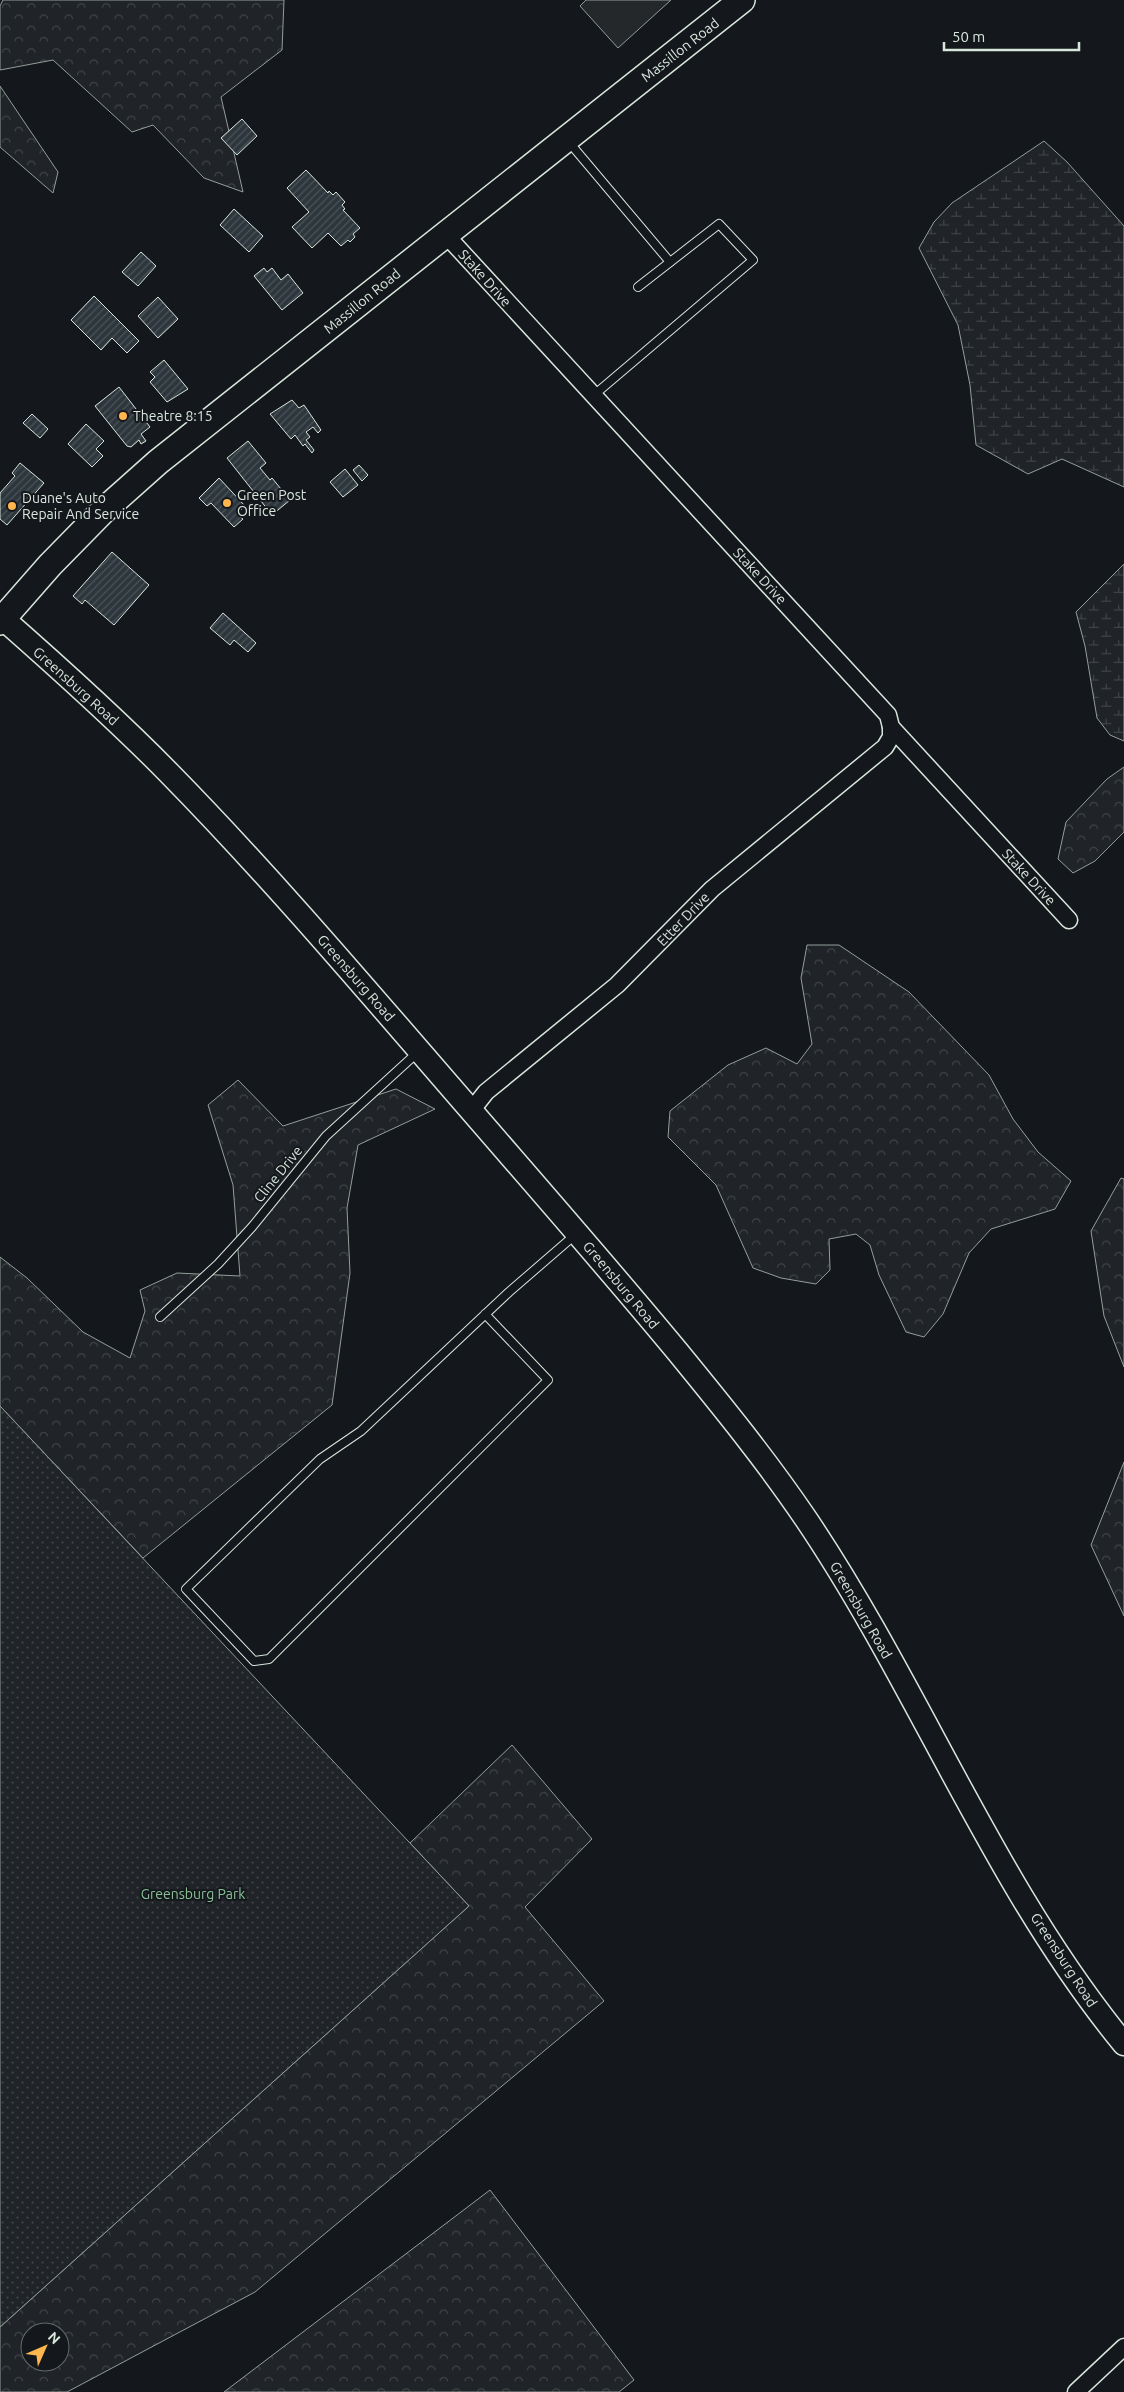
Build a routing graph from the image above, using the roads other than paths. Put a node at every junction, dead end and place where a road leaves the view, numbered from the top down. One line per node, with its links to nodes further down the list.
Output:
1 (742, 0): 2 (main road, Massillon Road)
2 (566, 139): 3 (main road, Massillon Road); 4 (lane)
3 (445, 234): 6 (street, Stake Drive); 7 (main road, Massillon Road)
4 (670, 262): 5 (lane); 6 (lane)
5 (638, 287)
6 (594, 395): 8 (street, Stake Drive)
7 (1, 619): 10 (main road, Greensburg Road)
8 (891, 727): 9 (street, Stake Drive); 11 (street, Etter Drive)
9 (1069, 920)
10 (419, 1051): 11 (main road, Greensburg Road); 14 (lane, Cline Drive)
11 (471, 1111): 12 (main road, Greensburg Road)
12 (577, 1233): 13 (lane); 15 (main road, Greensburg Road)
13 (485, 1314): 13 (lane)
14 (160, 1317)
15 (1124, 2044)
16 (1124, 2347): 17 (street)
17 (1076, 2392)

